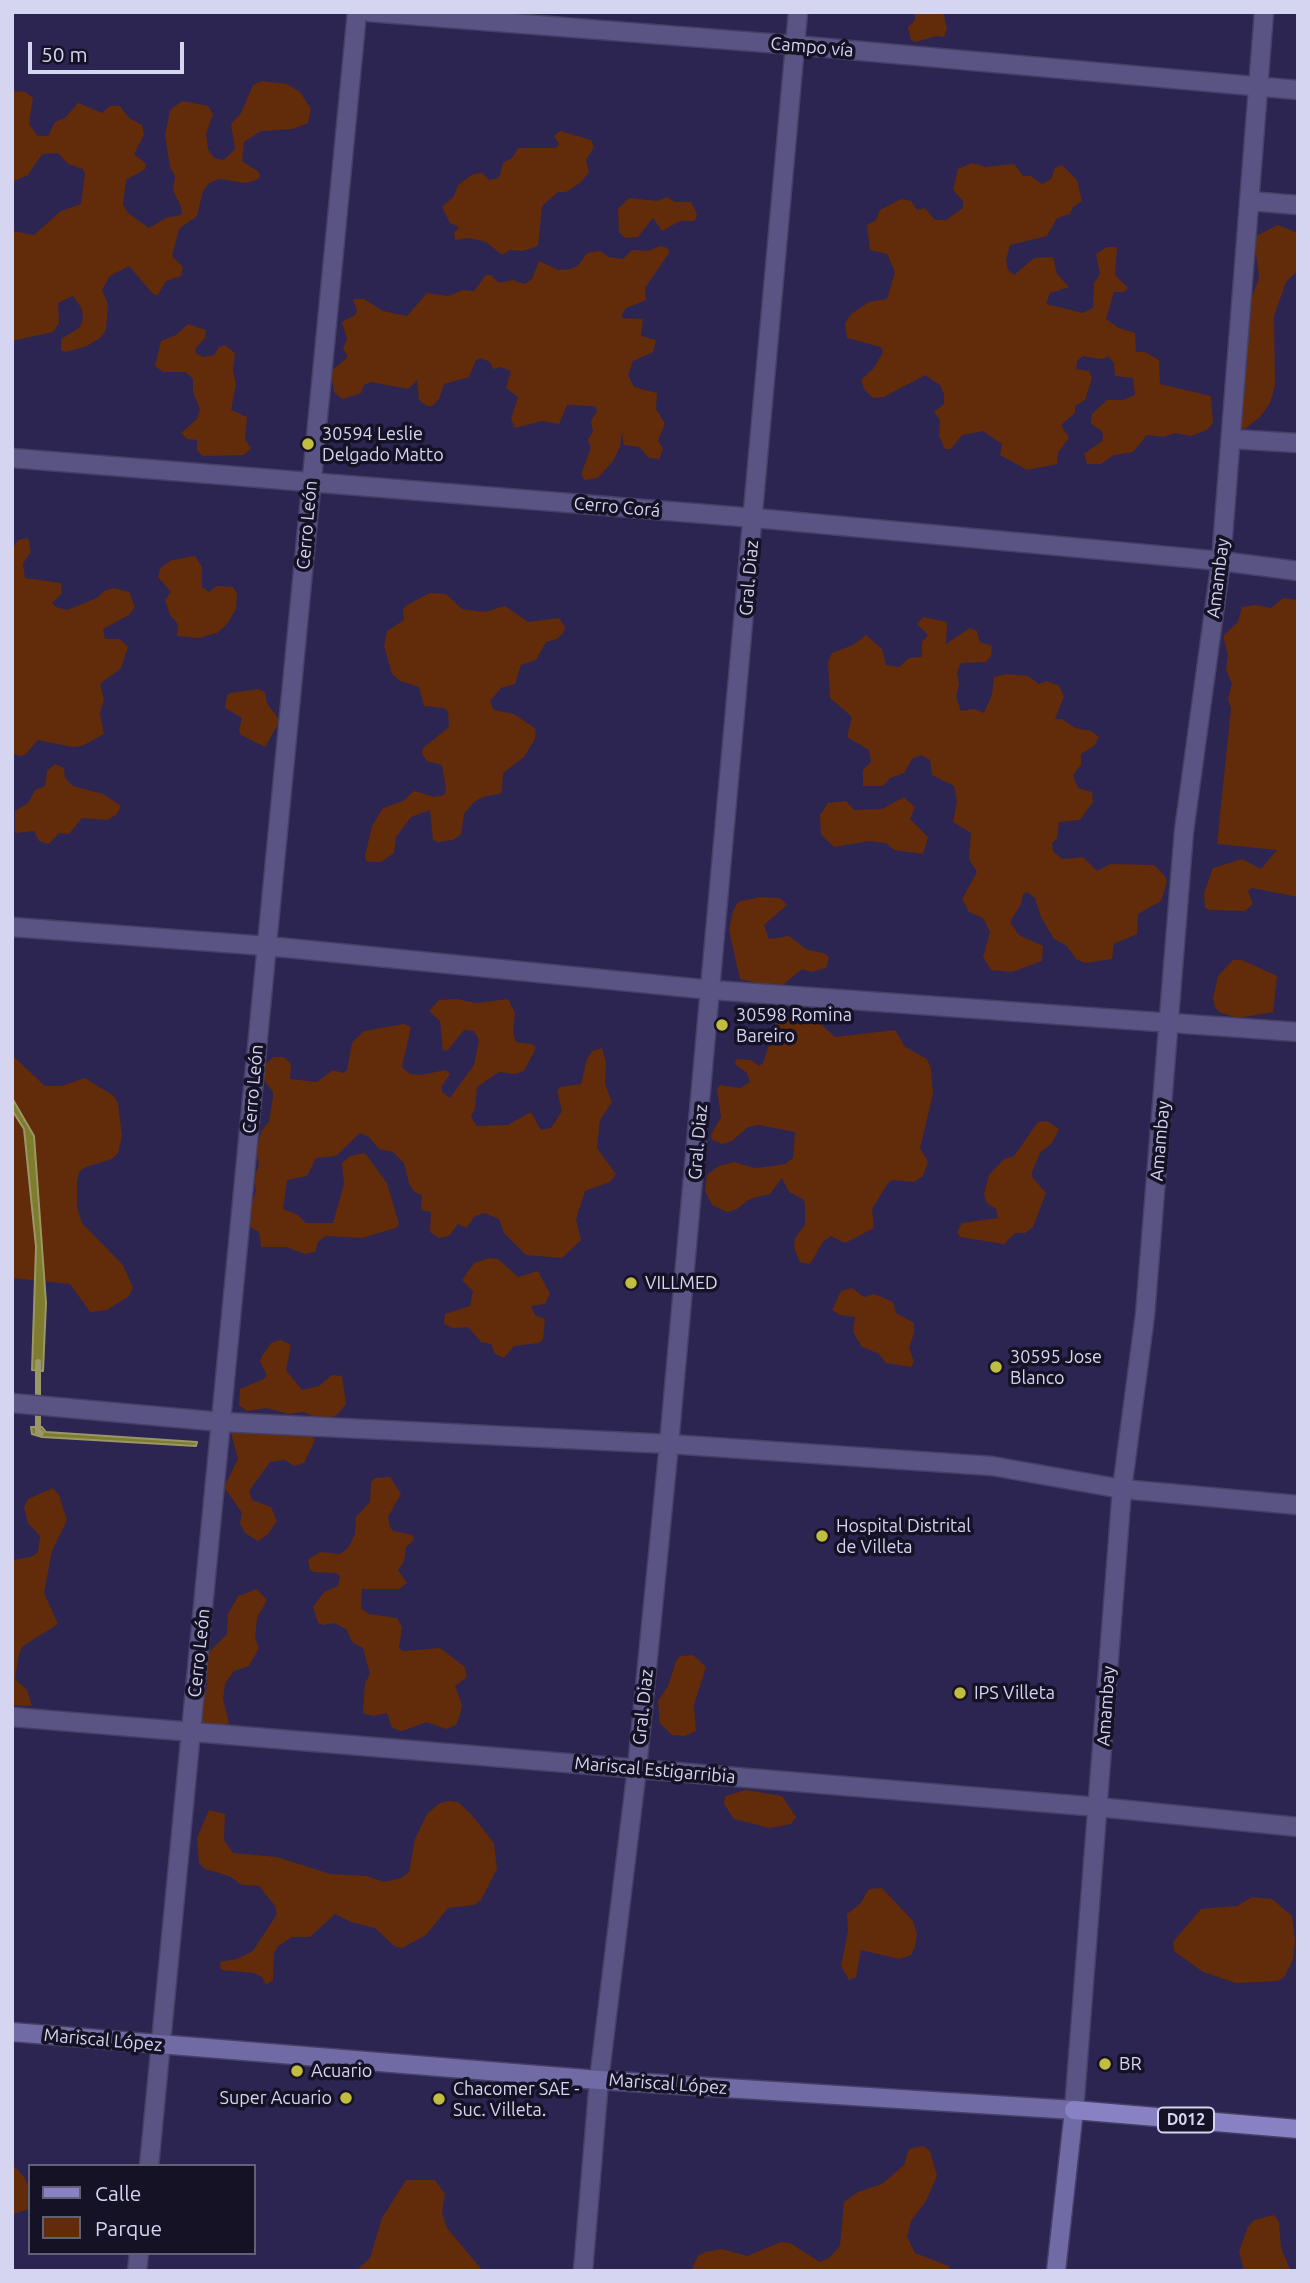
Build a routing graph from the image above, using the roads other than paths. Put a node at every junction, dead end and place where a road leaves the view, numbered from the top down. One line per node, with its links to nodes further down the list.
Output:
1 (357, 12): 13 (street, Cerro León)
2 (369, 12): 5 (street, Campo vía)
3 (798, 12): 5 (street, Gral. Diaz)
4 (1264, 12): 6 (street, Amambay)
5 (794, 45): 6 (street, Campo vía); 14 (street, Gral. Diaz)
6 (1256, 85): 7 (street, Campo vía); 8 (street, Amambay)
7 (1298, 90)
8 (1249, 201): 9 (street); 10 (street, Amambay)
9 (1298, 205)
10 (1231, 439): 11 (street); 15 (street, Amambay)
11 (1298, 443)
12 (12, 458): 13 (street, Cerro Corá)
13 (311, 481): 14 (street, Cerro Corá); 18 (street, Cerro León)
14 (755, 518): 15 (street, Cerro Corá); 19 (street, Gral. Diaz)
15 (1221, 561): 16 (street, Cerro Corá); 20 (street, Amambay)
16 (1298, 572)
17 (12, 927): 18 (street)
18 (267, 946): 19 (street); 23 (street, Cerro León)
19 (712, 990): 20 (street); 24 (street, Gral. Diaz)
20 (1171, 1022): 21 (street); 25 (street, Amambay)
21 (1298, 1032)
22 (12, 1403): 23 (street)
23 (222, 1422): 24 (street); 28 (street, Cerro León)
24 (669, 1444): 25 (street); 29 (street, Gral. Diaz)
25 (1122, 1489): 26 (street); 30 (street, Amambay)
26 (1298, 1504)
27 (12, 1717): 28 (street, Mariscal Estigarribia)
28 (192, 1732): 29 (street, Mariscal Estigarribia); 33 (street, Cerro León)
29 (637, 1768): 30 (street, Mariscal Estigarribia); 34 (street, Gral. Diaz)
30 (1098, 1807): 31 (street, Mariscal Estigarribia); 35 (street, Amambay)
31 (1298, 1827)
32 (12, 2032): 33 (main road, Mariscal López)
33 (162, 2046): 34 (main road, Mariscal López); 37 (street, Cerro León)
34 (599, 2080): 35 (main road, Mariscal López); 38 (street, Gral. Diaz)
35 (1074, 2110): 36 (main road, D012); 39 (main road, Amambay)
36 (1298, 2129)
37 (149, 2164)
38 (583, 2271)
39 (1056, 2271)

